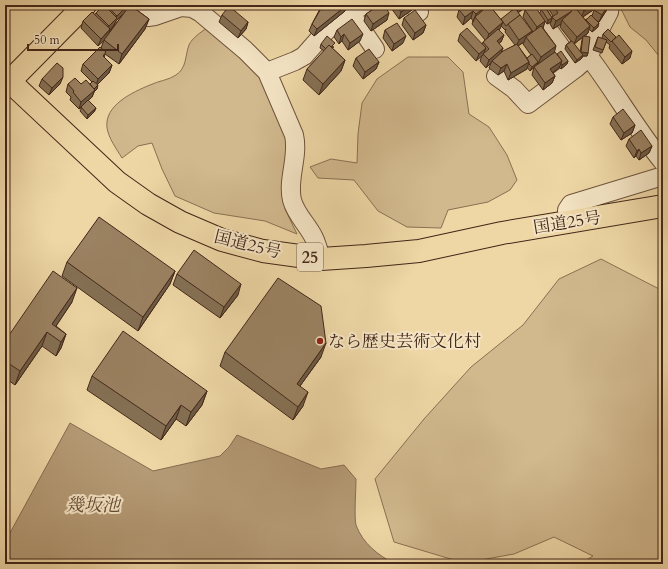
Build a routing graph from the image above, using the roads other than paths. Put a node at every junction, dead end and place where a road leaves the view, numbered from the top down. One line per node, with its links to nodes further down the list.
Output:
1 (85, 5): 10 (main road)
2 (132, 5): 8 (street)
3 (533, 5): 7 (street)
4 (610, 5): 7 (street)
5 (353, 8): 6 (street); 8 (street)
6 (375, 49)
7 (582, 63): 9 (street); 11 (street)
8 (267, 72): 15 (street)
9 (496, 76)
10 (7, 82): 15 (main road, 国道25号 / 25)
11 (663, 162)
12 (663, 176): 14 (street)
13 (663, 206): 14 (main road, 国道25号 / 25)
14 (568, 222): 15 (main road, 国道25号 / 25)
15 (321, 259)

